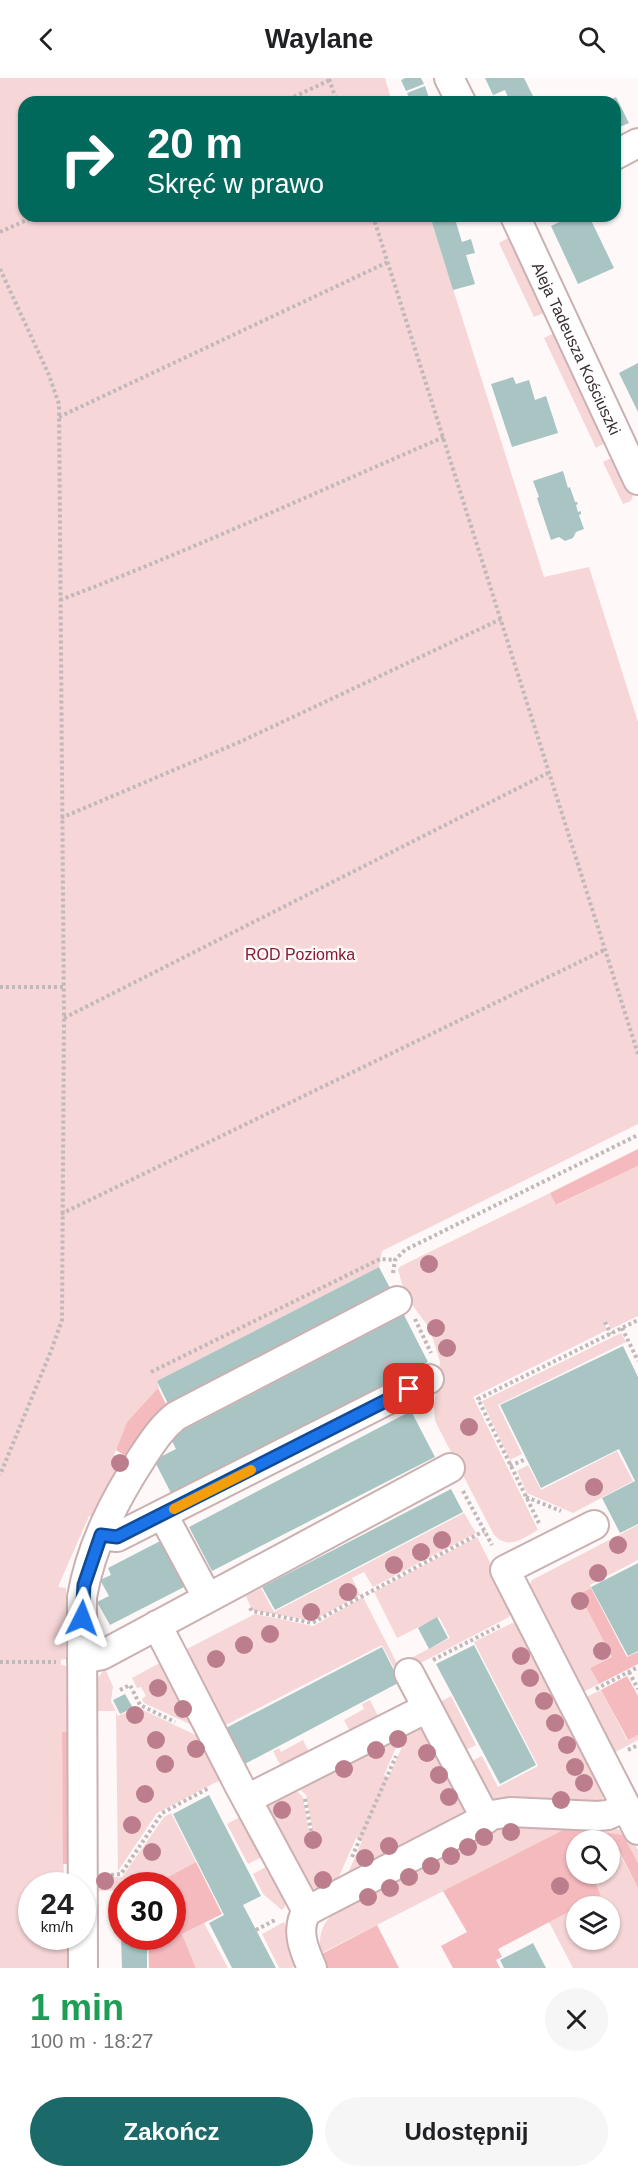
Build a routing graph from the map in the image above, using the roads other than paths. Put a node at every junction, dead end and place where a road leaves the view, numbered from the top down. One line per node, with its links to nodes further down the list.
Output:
1 (449, 78): 2 (street)
2 (458, 96)
3 (638, 143): 4 (street)
4 (621, 152)
5 (518, 222): 6 (street, Aleja Tadeusza Kościuszki)
6 (638, 480)
7 (400, 1299): 12 (street)
8 (429, 1379): 10 (street)
9 (450, 1468): 13 (street)
10 (163, 1515): 12 (street); 13 (street)
11 (594, 1525): 19 (street)
12 (101, 1535): 15 (street)
13 (207, 1597): 14 (street)
14 (157, 1625): 15 (street); 18 (street)
15 (81, 1659): 22 (street)
16 (409, 1673): 17 (street)
17 (427, 1708): 18 (street); 20 (street)
18 (241, 1787): 21 (street)
19 (630, 1803): 20 (street)
20 (486, 1819): 21 (street)
21 (308, 1911): 23 (street)
22 (83, 1968)
23 (312, 1968)

